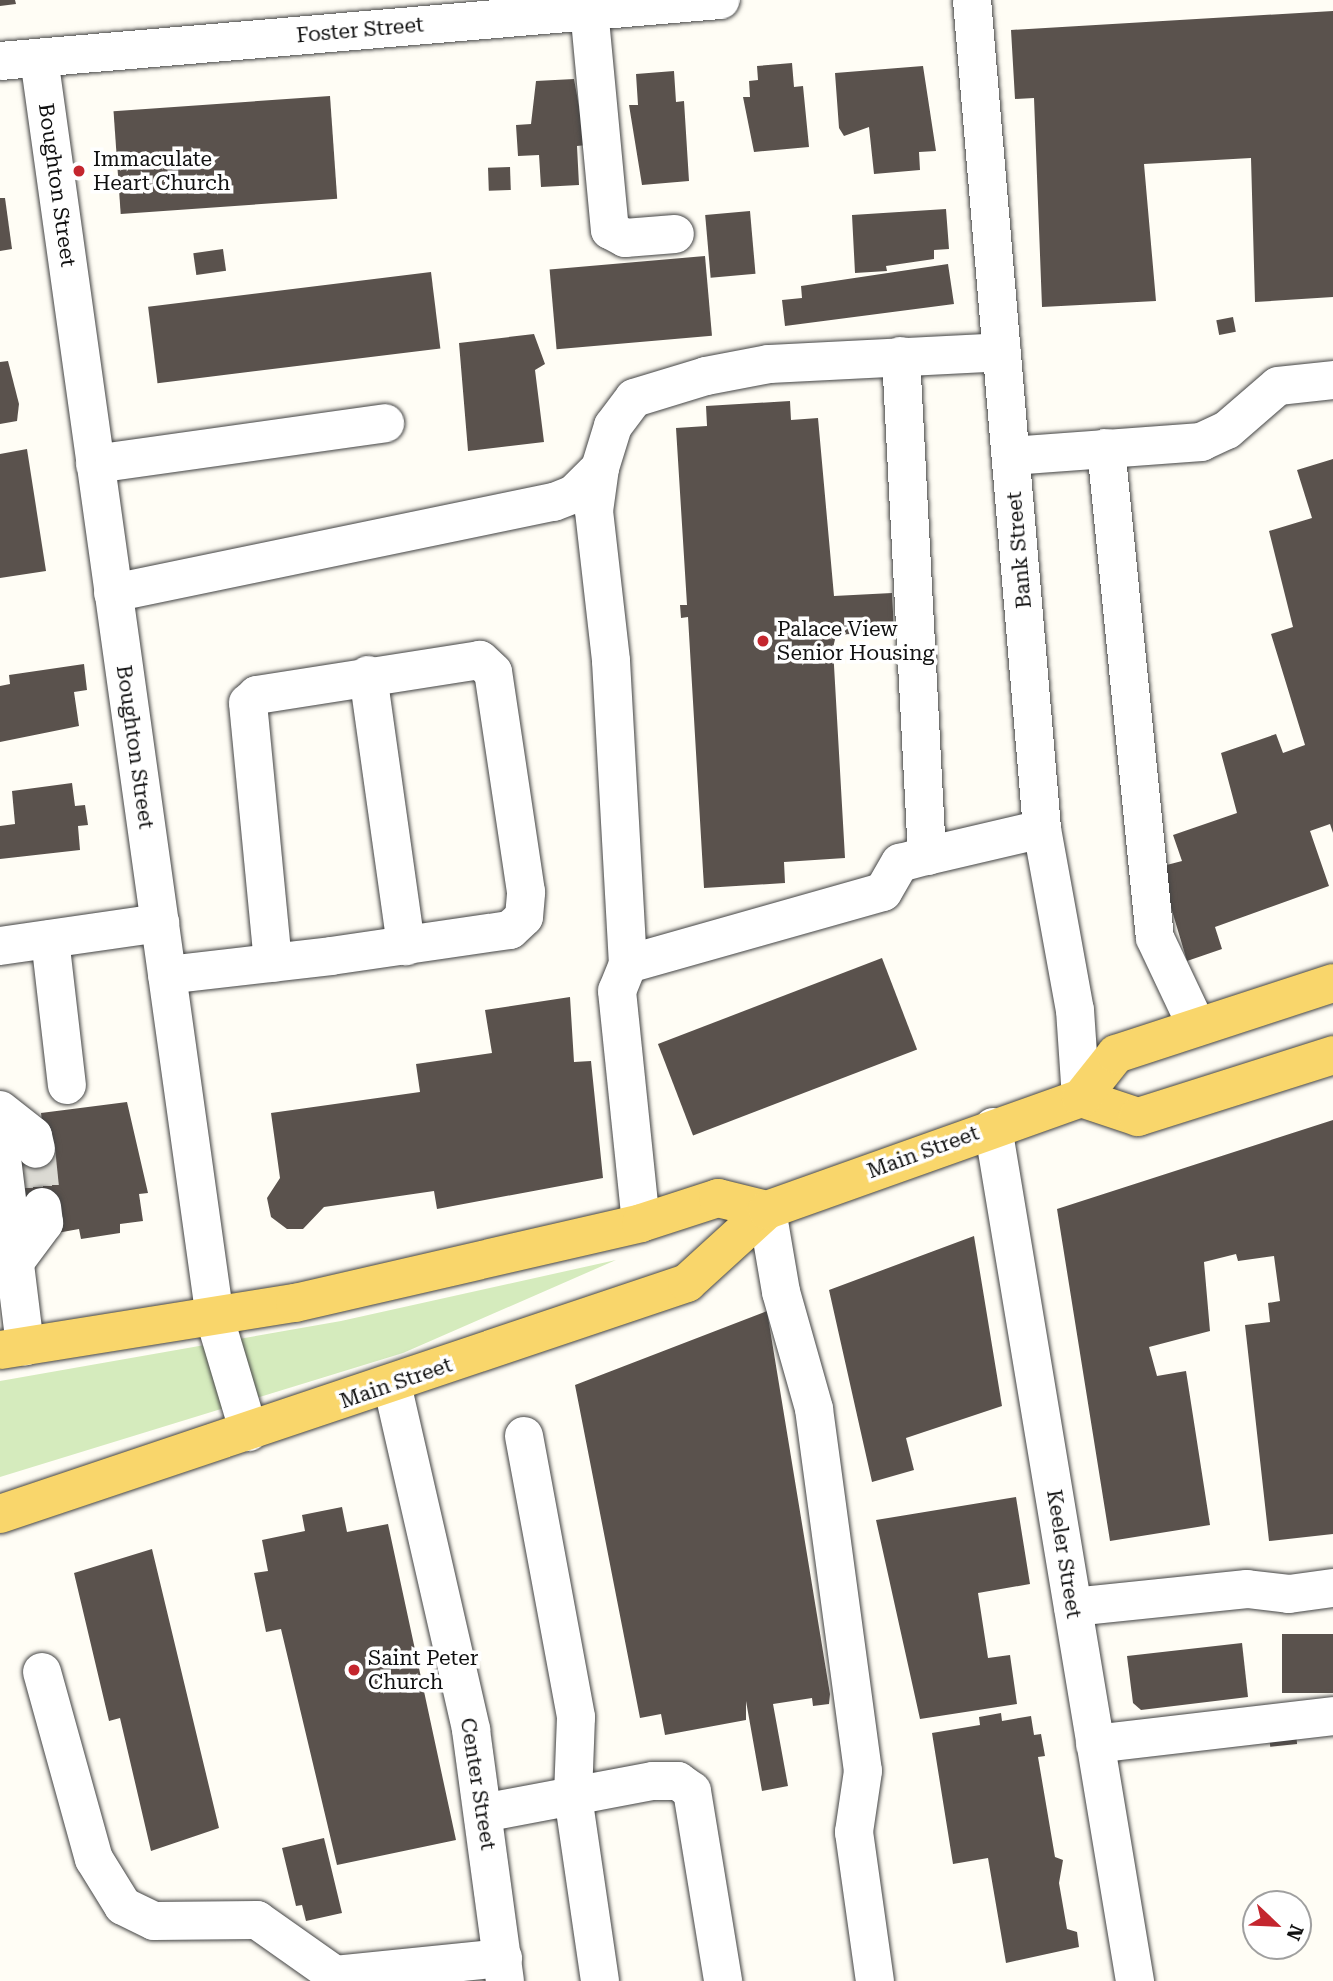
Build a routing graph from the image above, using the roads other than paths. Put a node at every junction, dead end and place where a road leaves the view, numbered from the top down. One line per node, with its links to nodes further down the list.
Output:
1 (720, 0): 3 (street, Foster Street)
2 (972, 0): 7 (street, Bank Street)
3 (589, 9): 4 (street, Foster Street); 6 (street)
4 (39, 58): 5 (street, Foster Street); 13 (street, Boughton Street)
5 (0, 61)
6 (675, 234)
7 (1002, 352): 8 (street); 12 (street, Bank Street)
8 (901, 356): 14 (street); 18 (street)
9 (1333, 380): 11 (street)
10 (385, 423): 13 (street)
11 (1106, 448): 12 (street); 27 (street)
12 (1011, 456): 17 (street, Bank Street)
13 (95, 464): 15 (street, Boughton Street)
14 (600, 468): 15 (street); 24 (street)
15 (113, 593): 19 (street, Boughton Street)
16 (368, 675): 22 (street); 22 (street); 23 (street)
17 (1042, 829): 18 (street); 30 (street, Bank Street)
18 (927, 856): 24 (street)
19 (160, 923): 20 (street); 25 (street, Boughton Street)
20 (50, 939): 21 (street); 29 (street)
21 (0, 946)
22 (406, 946): 23 (street)
23 (273, 963): 25 (street)
24 (628, 964): 36 (street)
25 (167, 975): 38 (street, Boughton Street)
26 (1333, 983): 27 (main road)
27 (1197, 1027): 30 (main road)
28 (1333, 1055): 30 (main road)
29 (67, 1084)
30 (1080, 1098): 32 (main road, Main Street)
31 (0, 1110): 33 (street)
32 (993, 1127): 35 (main road, Main Street); 45 (street, Keeler Street)
33 (18, 1145): 37 (street)
34 (42, 1207): 37 (street)
35 (767, 1210): 36 (main road); 40 (main road, Main Street); 54 (street)
36 (640, 1223): 38 (main road)
37 (15, 1262): 39 (street)
38 (215, 1319): 39 (main road); 41 (street, Boughton Street)
39 (13, 1348)
40 (392, 1384): 41 (main road, Main Street); 50 (street, Center Street)
41 (249, 1432): 43 (main road, Main Street)
42 (524, 1436): 49 (street)
43 (0, 1514)
44 (1333, 1588): 45 (street)
45 (1073, 1607): 48 (street, Keeler Street)
46 (41, 1672): 51 (street)
47 (1333, 1716): 48 (street)
48 (1096, 1744): 55 (street, Keeler Street)
49 (573, 1796): 50 (street); 52 (street); 53 (street)
50 (483, 1813): 51 (street, Center Street)
51 (504, 1970)
52 (600, 1981)
53 (723, 1981)
54 (876, 1981)
55 (1135, 1981)

